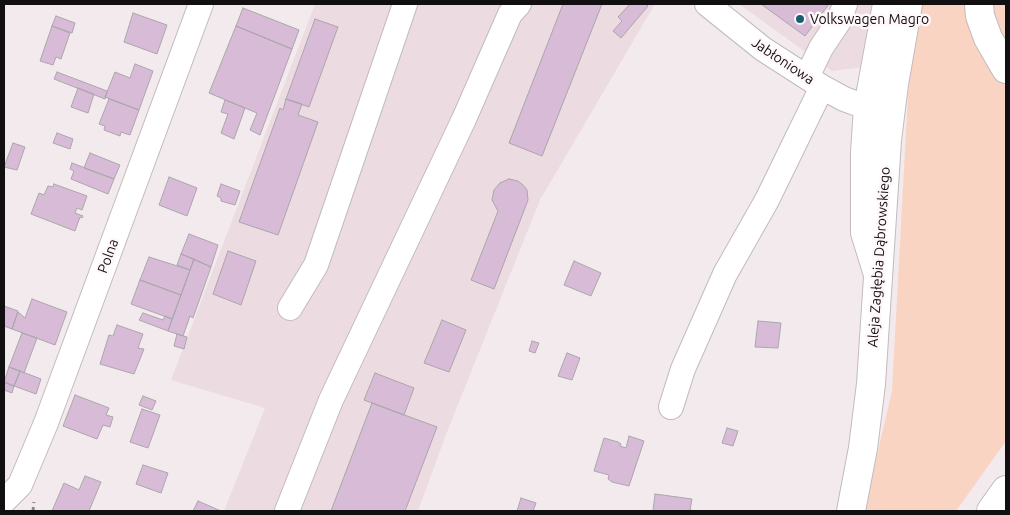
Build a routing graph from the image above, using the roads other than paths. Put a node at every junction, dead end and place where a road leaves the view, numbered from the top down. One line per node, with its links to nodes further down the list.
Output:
1 (201, 4): 16 (street, Polna)
2 (405, 4): 13 (street)
3 (519, 4): 18 (street)
4 (707, 4): 10 (street, Jabłoniowa)
5 (845, 4): 10 (street)
6 (884, 4): 11 (street)
7 (908, 4): 12 (main road, Aleja Zagłębia Dąbrowskiego)
8 (979, 4): 9 (main road)
9 (1006, 69)
10 (814, 82): 11 (street, Jabłoniowa); 14 (street)
11 (866, 107): 12 (street)
12 (878, 284): 19 (main road, Aleja Zagłębia Dąbrowskiego)
13 (290, 308)
14 (671, 407)
15 (1006, 490): 20 (main road)
16 (4, 502): 17 (street)
17 (12, 511)
18 (287, 511)
19 (851, 511)
20 (991, 511)

